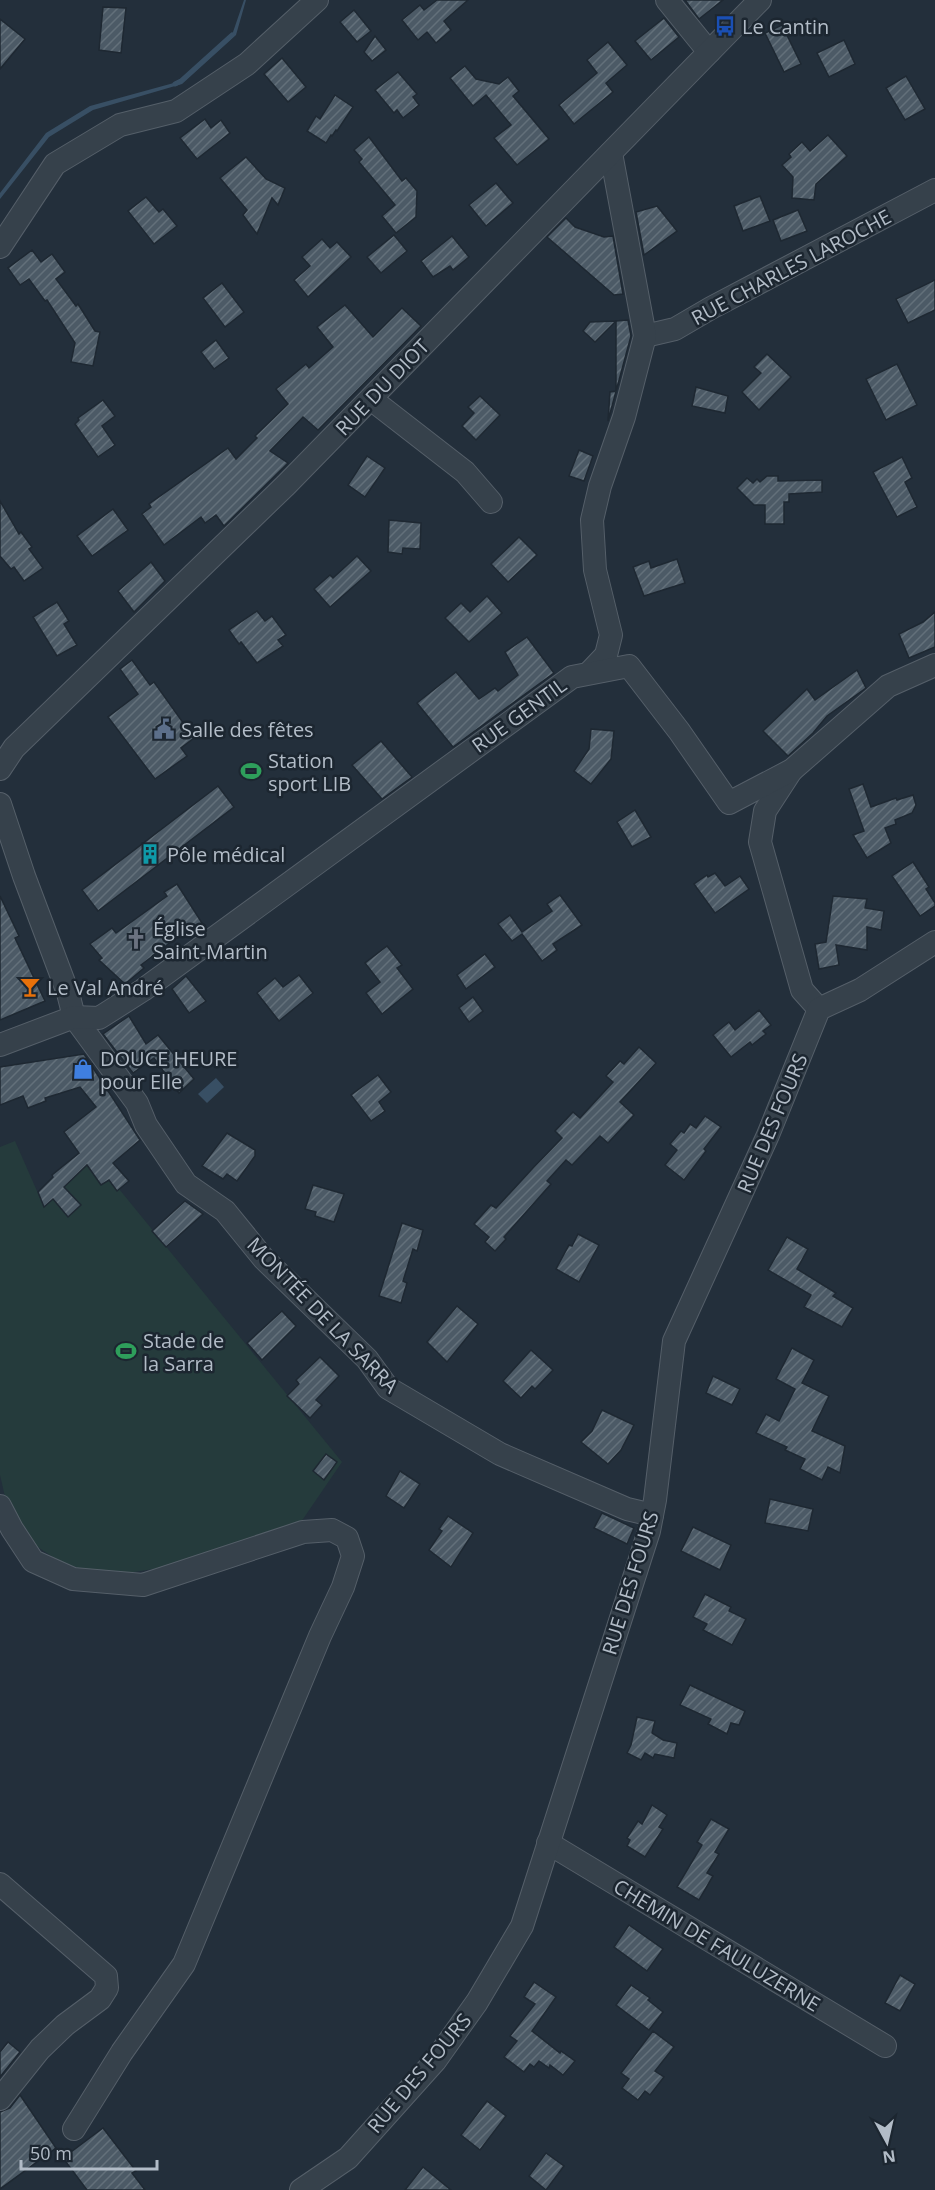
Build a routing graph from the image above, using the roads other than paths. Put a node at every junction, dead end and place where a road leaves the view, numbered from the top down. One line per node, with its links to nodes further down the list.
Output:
1 (317, 0): 7 (street)
2 (667, 0): 4 (street)
3 (757, 1): 4 (street, RUE DU DIOT)
4 (709, 52): 5 (street, RUE DU DIOT)
5 (612, 153): 8 (street); 9 (street, RUE DU DIOT)
6 (935, 190): 8 (street, RUE CHARLES LAROCHE)
7 (0, 247)
8 (645, 336): 12 (street)
9 (371, 399): 10 (street); 13 (street, RUE DU DIOT)
10 (491, 502)
11 (935, 665): 14 (street, RUE GENTIL)
12 (589, 673): 14 (street, RUE GENTIL); 18 (street, RUE GENTIL)
13 (0, 769)
14 (792, 770): 17 (street)
15 (0, 804): 18 (street)
16 (935, 942): 17 (street)
17 (819, 1009): 21 (street, RUE DES FOURS)
18 (74, 1017): 19 (street, RUE GENTIL); 21 (street, MONTÉE DE LA SARRA)
19 (0, 1045)
20 (0, 1506): 26 (street)
21 (652, 1515): 22 (street, RUE DES FOURS)
22 (548, 1844): 24 (street, CHEMIN DE FAULUZERNE); 27 (street, RUE DES FOURS)
23 (0, 1884): 25 (street)
24 (885, 2046)
25 (0, 2099)
26 (74, 2128)
27 (301, 2190)

